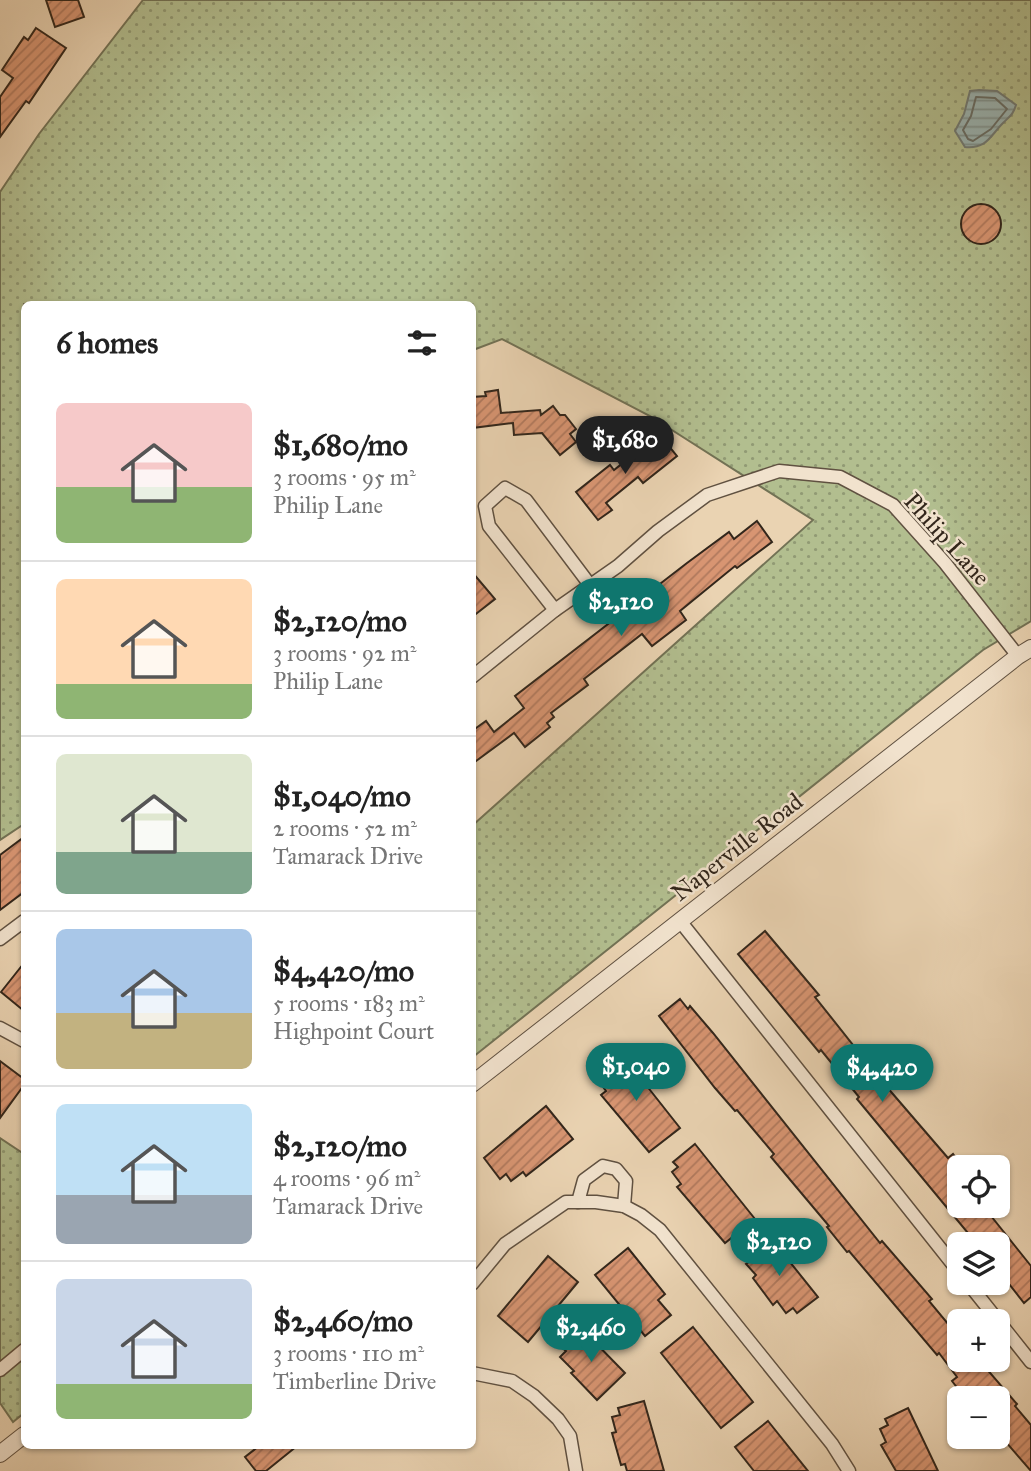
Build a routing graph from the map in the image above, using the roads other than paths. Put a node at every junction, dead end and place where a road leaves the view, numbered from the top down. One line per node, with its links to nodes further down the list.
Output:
1 (590, 585): 2 (street, Philip Lane); 2 (street); 3 (street, Philip Lane)
2 (555, 610): 4 (street, Philip Lane)
3 (1024, 652): 5 (street, Naperville Road)
4 (476, 674)
5 (680, 921): 10 (street, Naperville Road); 13 (street)
6 (21, 923): 7 (street)
7 (0, 939)
8 (0, 1028): 9 (street)
9 (21, 1039)
10 (476, 1081)
11 (578, 1202): 12 (street); 12 (street); 14 (street)
12 (624, 1206): 23 (street)
13 (947, 1257)
14 (476, 1279)
15 (978, 1295): 17 (street)
16 (21, 1352): 18 (street)
17 (1031, 1362)
18 (0, 1370)
19 (476, 1374): 22 (street)
20 (21, 1437): 21 (street)
21 (0, 1454)
22 (576, 1471)
23 (849, 1471)

